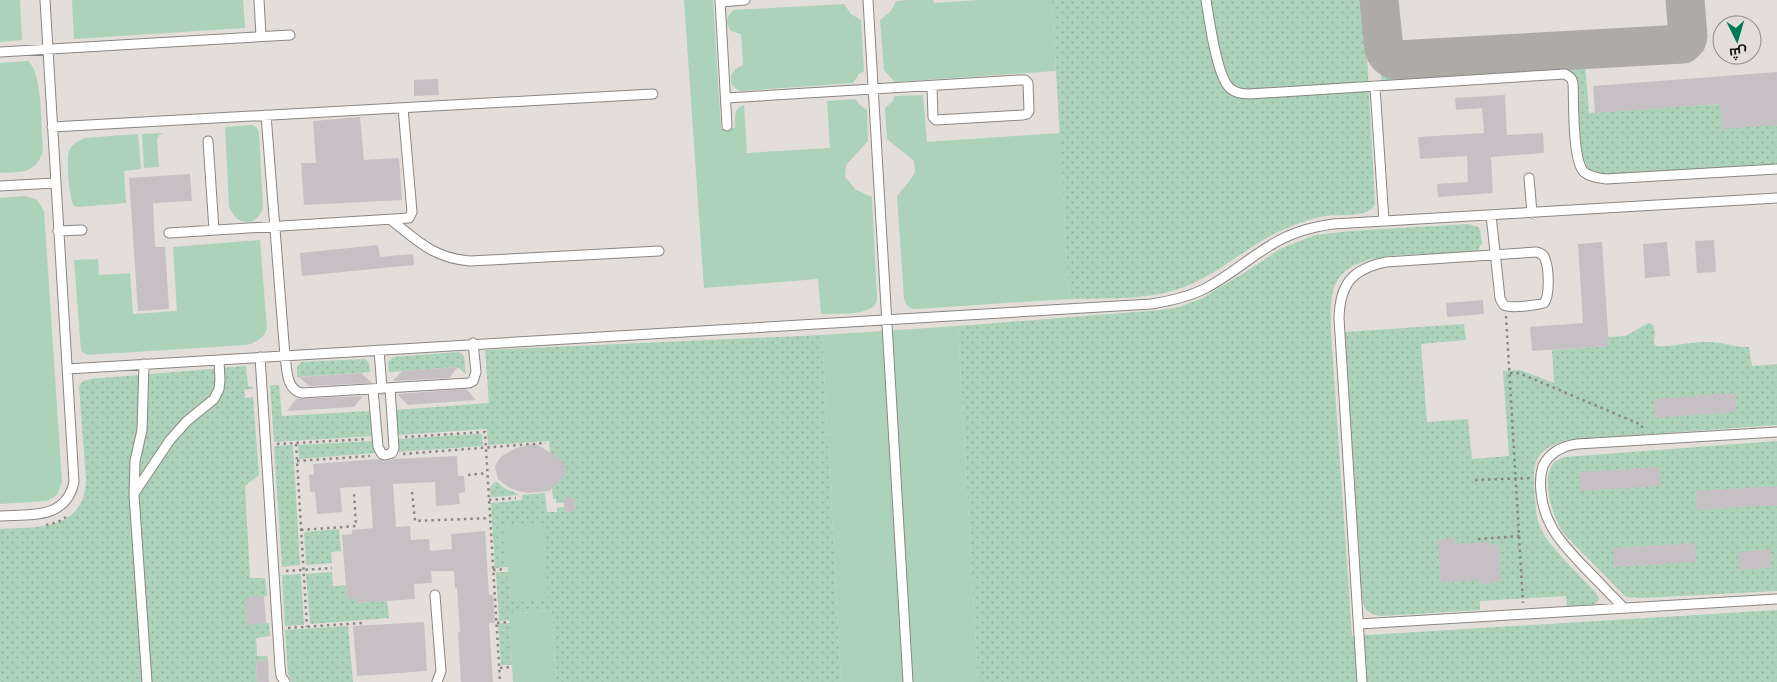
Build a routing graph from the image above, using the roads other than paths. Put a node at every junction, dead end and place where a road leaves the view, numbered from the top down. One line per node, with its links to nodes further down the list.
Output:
1 (45, 0): 9 (lane)
2 (259, 0): 8 (lane)
3 (745, 0): 6 (lane)
4 (868, 0): 13 (lane)
5 (1206, 0): 12 (lane)
6 (720, 1): 15 (lane)
7 (290, 35): 8 (lane)
8 (261, 36): 9 (lane)
9 (48, 49): 10 (lane); 19 (lane)
10 (0, 52)
11 (932, 86): 11 (lane); 13 (lane)
12 (1375, 87): 21 (lane); 29 (lane)
13 (873, 90): 15 (lane); 37 (lane)
14 (653, 94): 16 (lane)
15 (726, 98): 18 (lane)
16 (403, 108): 17 (lane); 28 (lane)
17 (266, 115): 19 (lane); 30 (lane)
18 (727, 126)
19 (52, 127): 23 (lane)
20 (208, 140): 32 (lane)
21 (1777, 169)
22 (1529, 178): 26 (lane)
23 (55, 183): 24 (lane); 33 (lane)
24 (0, 186)
25 (1777, 198): 26 (lane)
26 (1532, 213): 27 (lane)
27 (1491, 215): 29 (lane); 36 (lane)
28 (391, 220): 30 (lane); 35 (lane)
29 (1384, 221): 37 (lane)
30 (275, 227): 32 (lane); 40 (lane)
31 (82, 230): 33 (lane)
32 (214, 230): 34 (lane)
33 (58, 231): 44 (lane)
34 (169, 233)
35 (659, 251)
36 (1496, 255): 36 (lane); 52 (lane)
37 (887, 319): 38 (lane); 56 (lane)
38 (473, 343): 39 (lane); 45 (lane)
39 (379, 350): 40 (lane); 45 (lane)
40 (285, 356): 41 (lane); 45 (lane)
41 (260, 358): 42 (lane); 54 (lane)
42 (220, 360): 43 (lane); 47 (lane)
43 (144, 364): 44 (lane); 47 (lane)
44 (67, 369): 48 (lane)
45 (382, 389): 45 (lane)
46 (1777, 432): 51 (lane)
47 (134, 495): 53 (lane)
48 (0, 516)
49 (435, 595): 55 (lane)
50 (1777, 599): 51 (lane)
51 (1624, 608): 52 (lane)
52 (1358, 624): 57 (lane)
53 (147, 682)
54 (285, 682)
55 (437, 682)
56 (908, 682)
57 (1362, 682)

